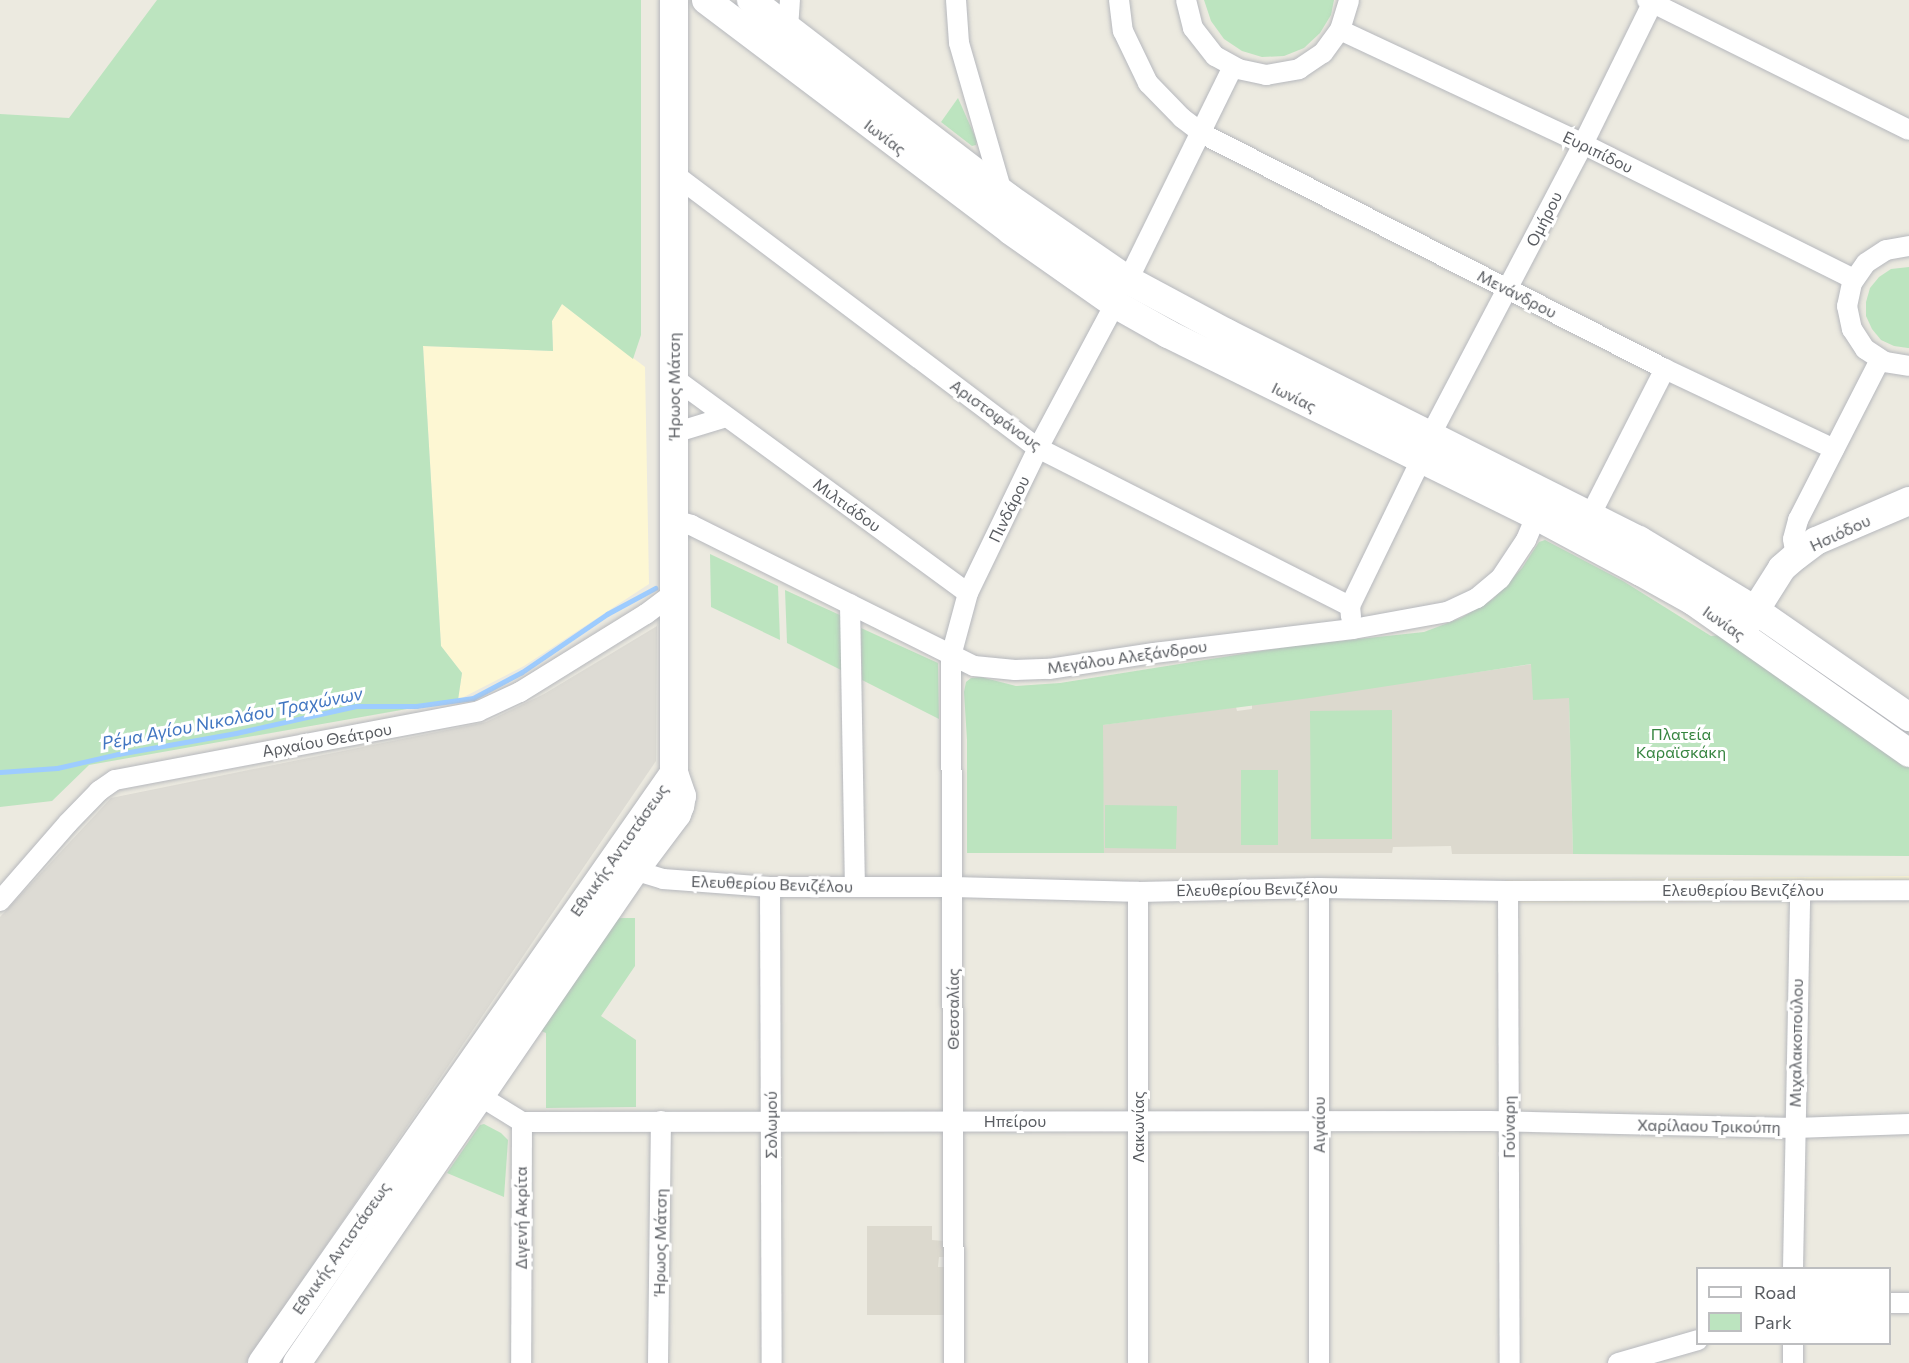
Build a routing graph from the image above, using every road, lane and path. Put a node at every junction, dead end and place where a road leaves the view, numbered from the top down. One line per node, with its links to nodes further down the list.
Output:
1 (674, 0): 17 (street, Ήρωος Μάτση)
2 (705, 0): 22 (street, Ιωνίας)
3 (751, 0): 9 (street, Ιωνίας)
4 (956, 0): 18 (street)
5 (1119, 0): 15 (street, Μενάνδρου)
6 (1186, 0): 11 (street)
7 (1348, 0): 10 (street)
8 (1651, 1): 12 (street); 16 (street, Ομήρου)
9 (789, 14): 18 (street, Ιωνίας)
10 (1340, 30): 11 (street); 16 (street, Ευριπίδου)
11 (1233, 68): 15 (street, Πινδάρου)
12 (1876, 112): 13 (street); 14 (street)
13 (1909, 114)
14 (1909, 130)
15 (1203, 134): 21 (street, Μενάνδρου); 22 (street, Πινδάρου)
16 (1583, 144): 20 (street, Ευριπίδου); 21 (street, Ομήρου)
17 (674, 174): 26 (street, Ήρωος Μάτση); 29 (street, Αριστοφάνους)
18 (1002, 192): 22 (street, Ιωνίας)
19 (1909, 246): 20 (street)
20 (1854, 279): 23 (street)
21 (1508, 289): 25 (street, Μενάνδρου); 30 (street, Ομήρου)
22 (1121, 292): 29 (street, Πινδάρου); 30 (street, Ιωνίας)
23 (1880, 360): 24 (street); 31 (street)
24 (1909, 366)
25 (1665, 369): 31 (street, Μενάνδρου); 34 (street)
26 (674, 378): 27 (street, Μιλτιάδου); 28 (street, Ήρωος Μάτση)
27 (726, 417): 28 (street); 38 (street, Μιλτιάδου)
28 (674, 432): 35 (street, Ήρωος Μάτση)
29 (1038, 448): 38 (street, Πινδάρου); 40 (street, Αριστοφάνους)
30 (1426, 448): 33 (street, Ιωνίας); 40 (street, Ομήρου)
31 (1834, 449): 36 (street)
32 (1909, 501): 36 (street, Ησιόδου)
33 (1537, 502): 34 (street, Ιωνίας); 42 (street, Μεγάλου Αλεξάνδρου); 43 (street, Ιωνίας)
34 (1591, 514): 41 (street, Ιωνίας)
35 (674, 520): 37 (street, Ήρωος Μάτση); 39 (street, Μεγάλου Αλεξάνδρου)
36 (1796, 556): 41 (street, Ησιόδου)
37 (674, 593): 47 (street, Ήρωος Μάτση); 57 (street, Αρχαίου Θεάτρου)
38 (968, 593): 44 (street, Πινδάρου)
39 (850, 604): 44 (street, Μεγάλου Αλεξάνδρου); 49 (street)
40 (1350, 606): 42 (street)
41 (1755, 610): 43 (street, Ησιόδου); 45 (street, Ιωνίας)
42 (1353, 628): 44 (street, Μεγάλου Αλεξάνδρου)
43 (1741, 635): 46 (street, Ιωνίας)
44 (951, 656): 51 (street, Θεσσαλίας)
45 (1909, 717)
46 (1909, 753)
47 (674, 773): 48 (street, Εθνικής Αντιστάσεως)
48 (622, 866): 50 (street, Ελευθερίου Βενιζέλου); 58 (street, Εθνικής Αντιστάσεως); 73 (street, Εθνικής Αντιστάσεως)
49 (855, 886): 50 (street, Ελευθερίου Βενιζέλου); 51 (street, Ελευθερίου Βενιζέλου)
50 (770, 887): 59 (street, Σολωμού)
51 (953, 887): 56 (street, Ελευθερίου Βενιζέλου); 61 (street, Θεσσαλίας)
52 (1319, 888): 55 (street, Ελευθερίου Βενιζέλου); 56 (street, Ελευθερίου Βενιζέλου); 62 (street, Αιγαίου)
53 (1800, 890): 54 (street, Ελευθερίου Βενιζέλου); 55 (street, Ελευθερίου Βενιζέλου); 67 (street, Μιχαλακοπούλου)
54 (1909, 890)
55 (1509, 891): 65 (street, Γούναρη)
56 (1138, 892): 64 (street, Λακωνίας)
57 (0, 901)
58 (480, 1096): 63 (street); 74 (street, Εθνικής Αντιστάσεως)
59 (771, 1120): 60 (street, Ηπείρου); 61 (street, Ηπείρου); 77 (street, Σολωμού)
60 (662, 1121): 63 (street, Ηπείρου); 76 (street, Ήρωος Μάτση)
61 (954, 1121): 64 (street, Ηπείρου); 78 (street, Θεσσαλίας)
62 (1319, 1121): 64 (street, Ηπείρου); 65 (street, Ηπείρου); 80 (street, Αιγαίου)
63 (522, 1122): 75 (street, Διγενή Ακρίτα)
64 (1138, 1122): 79 (street, Λακωνίας)
65 (1509, 1122): 67 (street, Χαρίλαου Τρικούπη); 81 (street, Γούναρη)
66 (1909, 1124): 67 (street, Χαρίλαου Τρικούπη)
67 (1795, 1128): 68 (street, Μιχαλακοπούλου)
68 (1793, 1267)
69 (1891, 1303): 70 (street)
70 (1909, 1303)
71 (1696, 1341): 82 (street)
72 (1793, 1345): 83 (street)
73 (262, 1363)
74 (297, 1363)
75 (521, 1363)
76 (658, 1363)
77 (772, 1363)
78 (954, 1363)
79 (1138, 1363)
80 (1319, 1363)
81 (1510, 1363)
82 (1618, 1363)
83 (1793, 1363)

